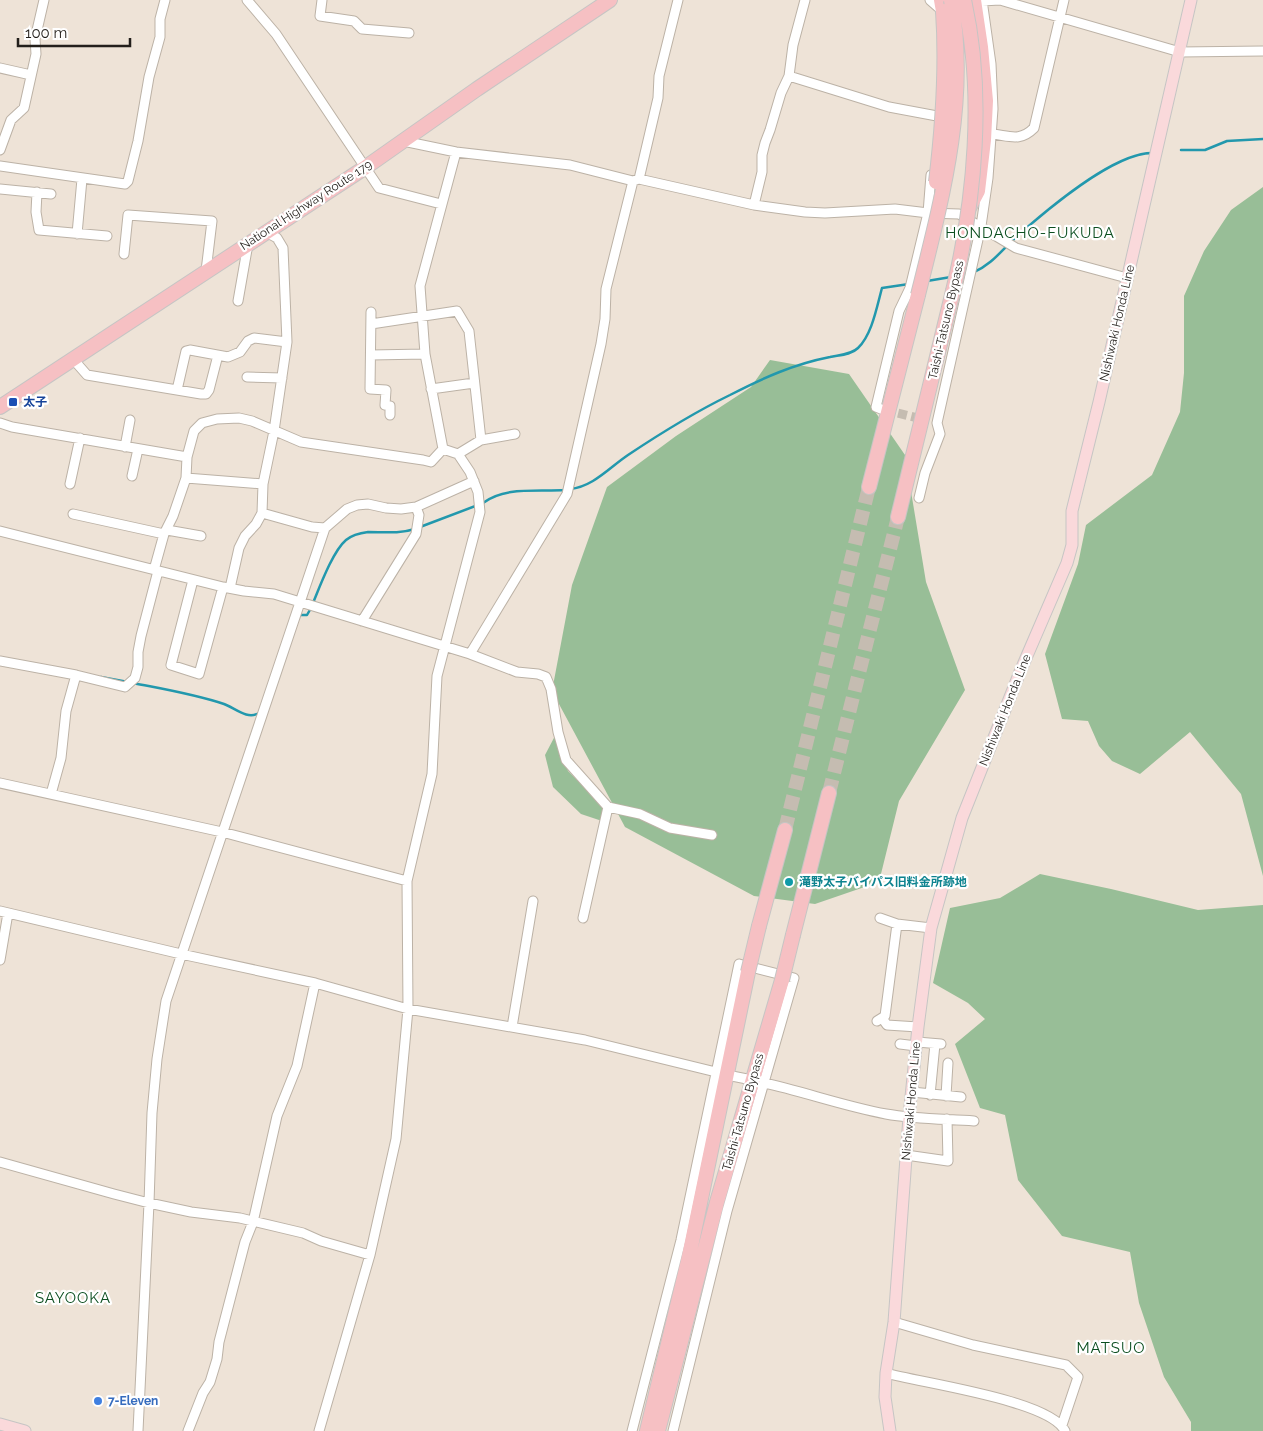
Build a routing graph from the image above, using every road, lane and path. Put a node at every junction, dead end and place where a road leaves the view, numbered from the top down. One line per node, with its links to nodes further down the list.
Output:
1 (44, 0): 18 (street)
2 (165, 0): 27 (street)
3 (247, 0): 26 (street)
4 (322, 0): 14 (street)
5 (610, 0): 22 (highway, National Highway Route 179)
6 (678, 0): 28 (street)
7 (806, 0): 19 (street)
8 (930, 0): 12 (street)
9 (1064, 0): 13 (street)
10 (1191, 0): 15 (main road, Nishiwaki Honda Line)
11 (975, 1): 13 (street); 21 (street); 81 (highway, Taishi-Tatsuno Bypass, bridge)
12 (942, 4): 20 (street); 76 (highway, bridge)
13 (1061, 18): 15 (street); 21 (street)
14 (409, 33)
15 (1180, 52): 16 (street); 42 (main road, Nishiwaki Honda Line)
16 (1263, 52)
17 (0, 68): 18 (street)
18 (32, 75): 23 (street)
19 (789, 76): 20 (street); 33 (street)
20 (937, 116): 34 (street)
21 (992, 134): 35 (street)
22 (403, 141): 24 (street); 26 (highway, National Highway Route 179)
23 (0, 150)
24 (456, 152): 28 (street); 32 (street)
25 (0, 166): 27 (street)
26 (366, 167): 32 (street); 36 (highway, National Highway Route 179)
27 (82, 179): 37 (street)
28 (636, 180): 33 (street); 92 (street)
29 (0, 189): 30 (street)
30 (37, 192): 31 (street); 37 (street)
31 (51, 194)
32 (441, 204): 45 (street)
33 (754, 205): 34 (street)
34 (928, 213): 35 (street); 58 (street)
35 (981, 226): 42 (street); 77 (street)
36 (266, 232): 39 (highway, National Highway Route 179); 47 (street)
37 (77, 234): 38 (street)
38 (107, 236)
39 (248, 244): 41 (highway, National Highway Route 179); 43 (street)
40 (124, 254): 41 (street)
41 (206, 271): 51 (highway, National Highway Route 179)
42 (1127, 278): 108 (main road, Nishiwaki Honda Line)
43 (238, 300)
44 (370, 312): 46 (street)
45 (422, 317): 46 (street); 48 (street); 54 (street)
46 (372, 324): 50 (street)
47 (287, 342): 49 (street); 53 (street)
48 (425, 354): 50 (street); 55 (street)
49 (218, 355): 56 (street); 56 (street)
50 (371, 355): 59 (street)
51 (73, 359): 56 (street); 57 (highway, National Highway Route 179)
52 (247, 377): 53 (street)
53 (282, 378): 62 (street)
54 (474, 383): 55 (street); 65 (street)
55 (432, 389): 68 (street)
56 (177, 390)
57 (0, 407)
58 (878, 408)
59 (390, 415)
60 (130, 420): 66 (street)
61 (0, 423): 64 (street)
62 (274, 431): 68 (street); 70 (street); 75 (street)
63 (514, 434): 65 (street)
64 (80, 438): 66 (street); 74 (street)
65 (481, 440): 69 (street)
66 (125, 447): 67 (street)
67 (138, 449): 70 (street); 71 (street)
68 (443, 449): 69 (street)
69 (458, 454): 73 (street)
70 (187, 457): 72 (street)
71 (132, 476)
72 (186, 478): 75 (street); 84 (street)
73 (474, 481): 78 (street); 91 (street)
74 (70, 484)
75 (263, 484): 79 (street)
76 (868, 487)
77 (919, 498)
78 (416, 507): 82 (street); 90 (street)
79 (262, 513): 82 (street); 88 (street)
80 (73, 514): 84 (street)
81 (898, 517)
82 (325, 528): 89 (street)
83 (0, 531): 86 (street)
84 (166, 532): 85 (street); 86 (street)
85 (201, 536)
86 (156, 571): 87 (street); 94 (street)
87 (193, 580): 88 (street); 88 (street)
88 (227, 588): 89 (street)
89 (300, 602): 90 (street); 100 (street)
90 (362, 621): 91 (street)
91 (445, 647): 92 (street); 102 (street)
92 (470, 654): 98 (street)
93 (0, 661): 94 (street)
94 (76, 675): 97 (street)
95 (0, 783): 97 (street)
96 (829, 793): 135 (highway, Taishi-Tatsuno Bypass, bridge)
97 (51, 794): 100 (street)
98 (608, 807): 101 (street); 105 (street)
99 (785, 830): 135 (highway, Taishi-Tatsuno Bypass, bridge)
100 (222, 832): 102 (street); 109 (street)
101 (712, 835)
102 (407, 881): 112 (street)
103 (533, 901): 113 (street)
104 (4, 912): 109 (street); 110 (street)
105 (583, 918)
106 (880, 918): 107 (street)
107 (897, 924): 108 (street); 114 (street)
108 (931, 928): 114 (main road, Nishiwaki Honda Line)
109 (181, 954): 111 (street); 131 (street)
110 (0, 960)
111 (315, 983): 112 (street); 132 (street)
112 (408, 1009): 113 (street); 133 (street)
113 (512, 1027): 118 (street)
114 (918, 1027): 116 (main road, Nishiwaki Honda Line)
115 (900, 1044): 116 (street)
116 (916, 1044): 122 (main road, Nishiwaki Honda Line); 123 (street)
117 (948, 1063): 124 (street)
118 (718, 1072): 121 (street); 143 (street)
119 (732, 1076): 120 (street)
120 (747, 1079)
121 (762, 1082): 126 (street); 148 (street)
122 (912, 1092): 123 (street); 126 (main road, Nishiwaki Honda Line)
123 (930, 1095): 124 (street)
124 (946, 1096): 125 (street)
125 (961, 1097)
126 (909, 1117): 127 (street); 129 (main road, Nishiwaki Honda Line)
127 (947, 1119): 128 (street); 129 (street)
128 (974, 1122)
129 (906, 1155): 134 (main road, Nishiwaki Honda Line)
130 (0, 1162): 131 (street)
131 (149, 1203): 132 (street); 140 (street)
132 (253, 1222): 133 (street); 141 (street)
133 (370, 1255): 142 (street)
134 (894, 1322): 136 (main road, Nishiwaki Honda Line); 138 (street)
135 (678, 1332): 144 (highway); 145 (highway, Taishi-Tatsuno Bypass); 146 (highway, Taishi-Tatsuno Bypass); 147 (highway)
136 (886, 1373): 138 (street); 149 (main road, Nishiwaki Honda Line)
137 (0, 1424): 139 (main road)
138 (1063, 1428)
139 (25, 1431)
140 (138, 1431)
141 (188, 1431)
142 (319, 1431)
143 (632, 1431)
144 (638, 1431)
145 (647, 1431)
146 (658, 1431)
147 (668, 1431)
148 (673, 1431)
149 (890, 1431)

